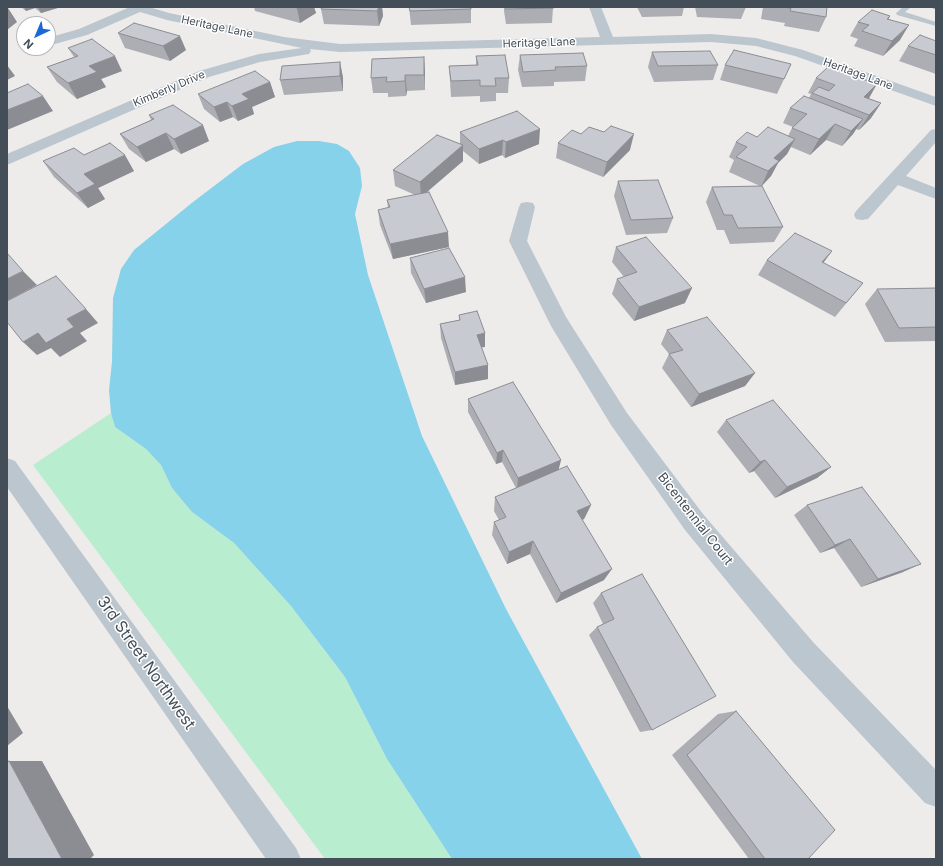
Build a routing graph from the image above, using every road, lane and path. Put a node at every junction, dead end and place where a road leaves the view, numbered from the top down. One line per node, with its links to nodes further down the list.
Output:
1 (595, 7): 6 (street)
2 (907, 7): 4 (lane)
3 (137, 8): 5 (street); 7 (street, Heritage Lane)
4 (936, 24)
5 (56, 40)
6 (608, 41): 7 (street, Heritage Lane); 8 (street, Heritage Lane)
7 (340, 48): 10 (street, Kimberly Drive)
8 (936, 102)
9 (936, 133): 11 (street)
10 (7, 160)
11 (896, 178): 12 (street); 14 (street)
12 (936, 194)
13 (528, 207): 16 (street, Bicentennial Court)
14 (862, 215)
15 (7, 468): 17 (street, 3rd Street Northwest)
16 (936, 792)
17 (285, 859)

